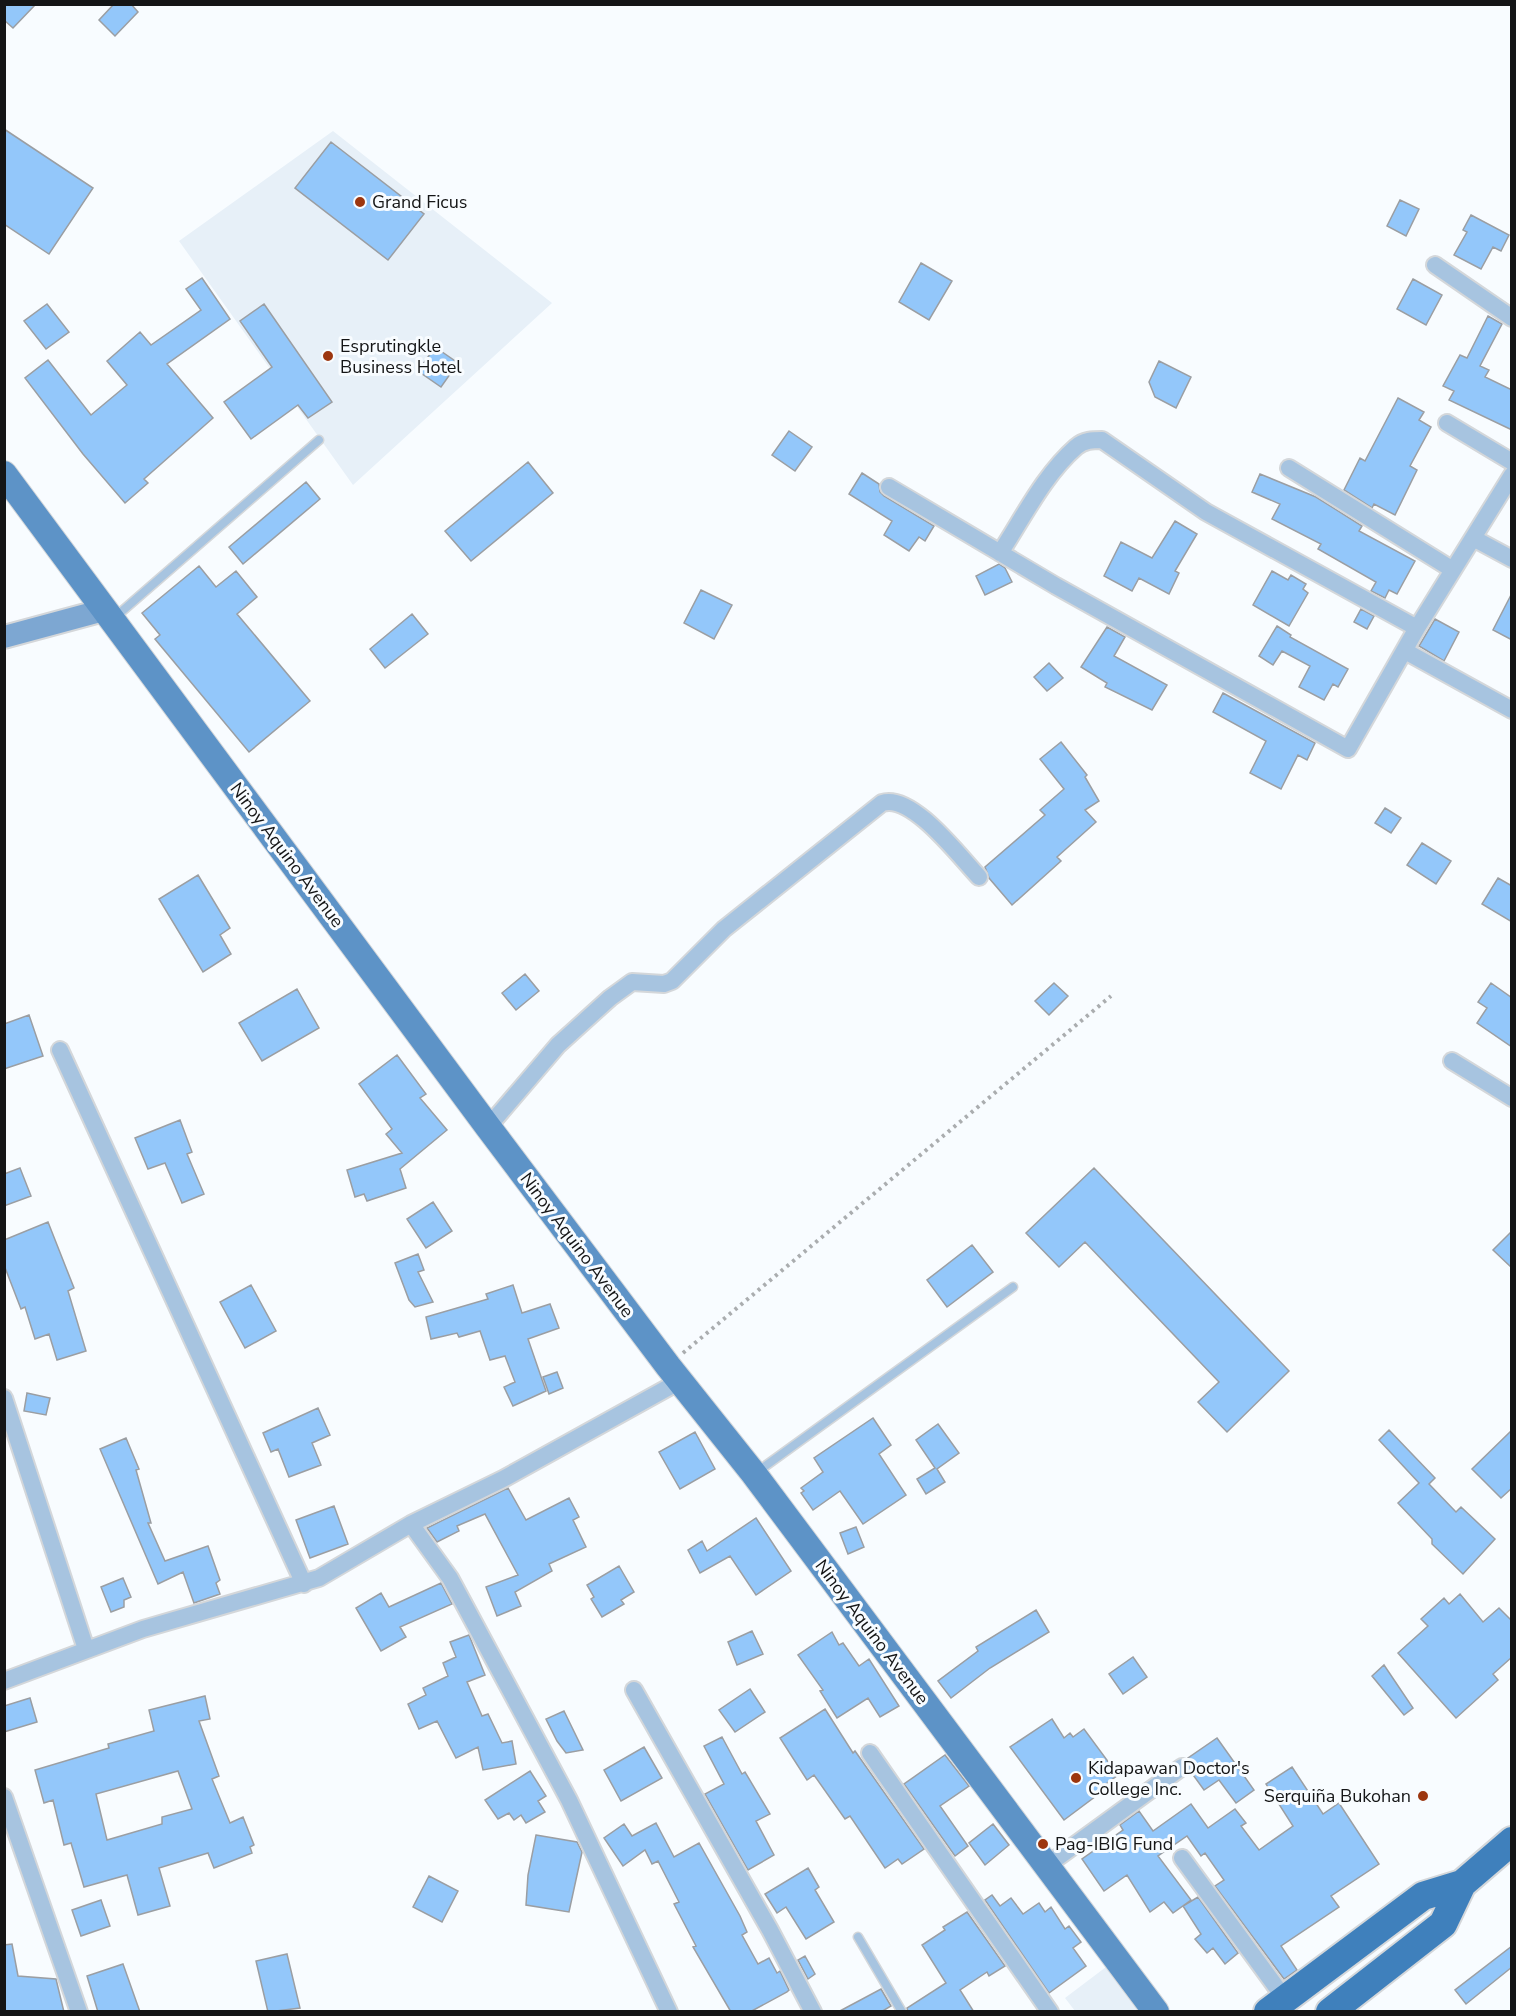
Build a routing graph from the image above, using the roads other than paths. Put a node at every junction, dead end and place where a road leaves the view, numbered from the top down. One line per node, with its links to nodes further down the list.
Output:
1 (1435, 265): 2 (street)
2 (1512, 318)
3 (1447, 423): 5 (street)
4 (319, 440): 14 (lane)
5 (1512, 462)
6 (1289, 468): 13 (street)
7 (4, 474): 14 (main road, Ninoy Aquino Avenue)
8 (1512, 475): 10 (street)
9 (889, 487): 11 (street)
10 (1473, 538): 12 (street); 13 (street)
11 (1000, 553): 15 (street); 17 (street)
12 (1512, 559)
13 (1453, 570): 15 (street)
14 (108, 615): 16 (street); 23 (main road, Ninoy Aquino Avenue)
15 (1417, 628): 17 (street)
16 (4, 637)
17 (1405, 651): 18 (street)
18 (1512, 710)
19 (979, 877): 23 (street)
20 (60, 1050): 29 (street)
21 (1452, 1061): 22 (street)
22 (1512, 1098)
23 (488, 1127): 25 (main road, Ninoy Aquino Avenue)
24 (1012, 1287): 27 (lane)
25 (674, 1373): 27 (main road, Ninoy Aquino Avenue); 28 (street)
26 (4, 1398): 30 (street)
27 (754, 1474): 38 (main road, Ninoy Aquino Avenue)
28 (411, 1524): 29 (street); 43 (street)
29 (304, 1584): 30 (street)
30 (86, 1649): 31 (street)
31 (4, 1681)
32 (634, 1690): 44 (street)
33 (870, 1753): 46 (street)
34 (1182, 1767): 38 (street)
35 (4, 1797): 42 (street)
36 (1512, 1841): 39 (highway)
37 (1182, 1858): 41 (street)
38 (1046, 1866): 47 (main road, Ninoy Aquino Avenue)
39 (1462, 1884): 41 (highway); 48 (highway)
40 (858, 1937): 45 (lane)
41 (1276, 2005)
42 (79, 2012)
43 (669, 2012)
44 (813, 2012)
45 (902, 2012)
46 (1050, 2012)
47 (1156, 2012)
48 (1330, 2012)

